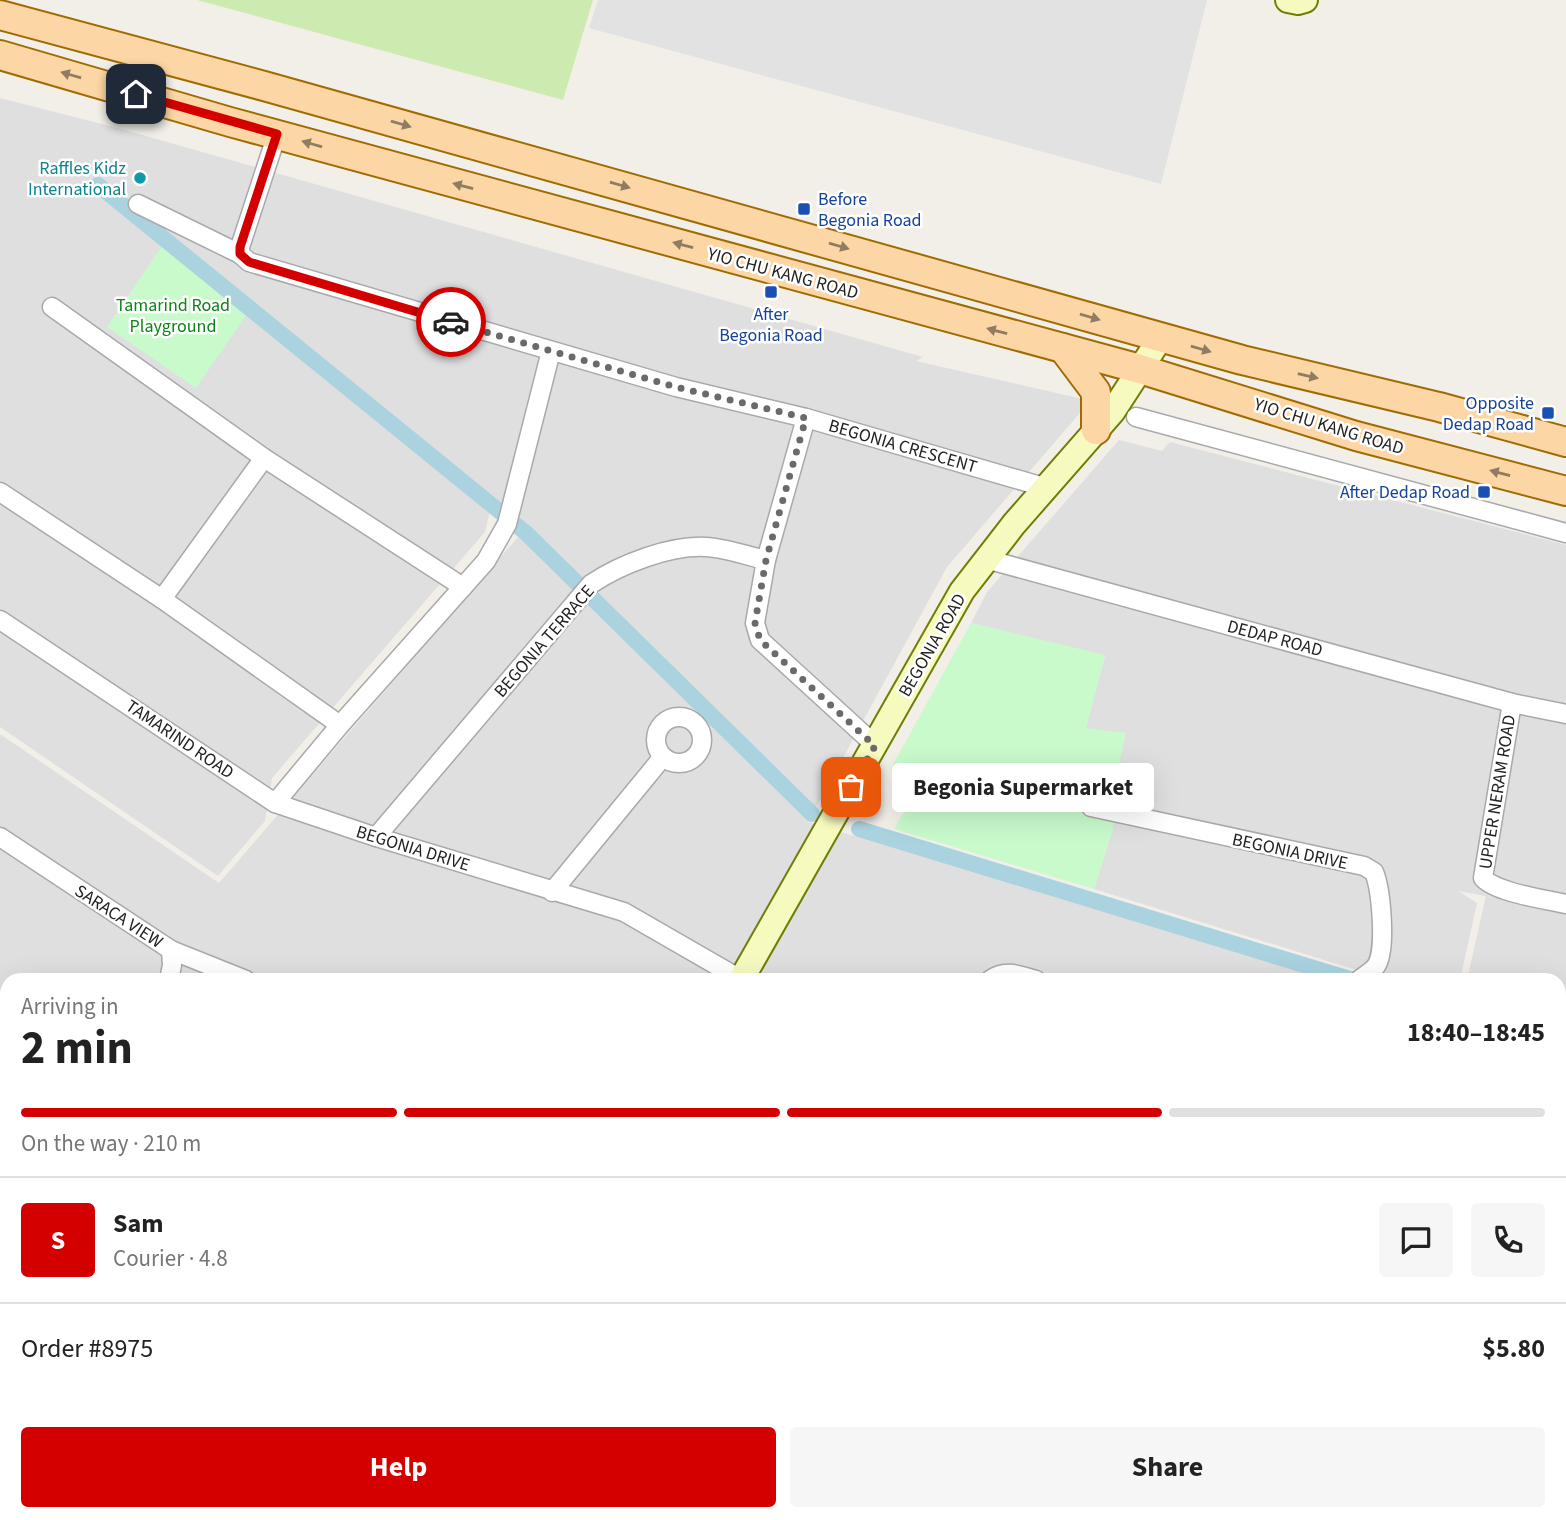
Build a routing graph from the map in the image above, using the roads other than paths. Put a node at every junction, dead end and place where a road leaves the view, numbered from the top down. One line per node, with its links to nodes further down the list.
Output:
1 (1288, 0): 2 (street)
2 (1305, 0)
3 (0, 15): 5 (main road)
4 (0, 55): 7 (main road, YIO CHU KANG ROAD, one-way to 4)
5 (236, 78): 6 (main road); 7 (main road)
6 (335, 106): 7 (main road); 11 (main road, one-way to 11)
7 (277, 134): 9 (street); 12 (main road, YIO CHU KANG ROAD, one-way to 7)
8 (138, 205): 9 (street)
9 (240, 254): 13 (street)
10 (51, 307): 19 (street)
11 (1161, 337): 14 (street, BEGONIA ROAD); 18 (main road, one-way to 18)
12 (1063, 348): 14 (main road, YIO CHU KANG ROAD); 17 (main road)
13 (551, 351): 16 (street); 26 (street)
14 (1140, 369): 17 (street, BEGONIA ROAD); 21 (main road, YIO CHU KANG ROAD, one-way to 14)
15 (1136, 417): 23 (street)
16 (806, 418): 20 (street, BEGONIA CRESCENT); 25 (street, BEGONIA CRESCENT)
17 (1096, 430): 20 (street, BEGONIA ROAD)
18 (1566, 442)
19 (264, 458): 26 (street); 27 (street)
20 (1047, 488): 24 (street, BEGONIA ROAD)
21 (1566, 491)
22 (0, 492): 27 (street)
23 (1566, 533)
24 (986, 559): 29 (street, DEDAP ROAD); 32 (street, BEGONIA ROAD)
25 (766, 560): 32 (street, BEGONIA CRESCENT); 37 (street, BEGONIA TERRACE)
26 (463, 587): 31 (street)
27 (162, 599): 31 (street)
28 (0, 620): 34 (street, TAMARIND ROAD)
29 (1512, 703): 30 (street, DEDAP ROAD); 39 (street, UPPER NERAM ROAD)
30 (1566, 715)
31 (340, 724): 34 (street)
32 (875, 746): 44 (street, BEGONIA ROAD)
33 (662, 758): 38 (street)
34 (275, 803): 37 (street, BEGONIA DRIVE)
35 (1091, 807): 45 (street, BEGONIA DRIVE)
36 (0, 837): 40 (street, SARACA VIEW)
37 (376, 837): 38 (street, BEGONIA DRIVE)
38 (552, 892): 43 (street, BEGONIA DRIVE)
39 (1566, 904)
40 (171, 950): 41 (street); 42 (street, SARACA VIEW)
41 (170, 973)
42 (228, 973)
43 (729, 973)
44 (745, 973)
45 (1368, 973)

